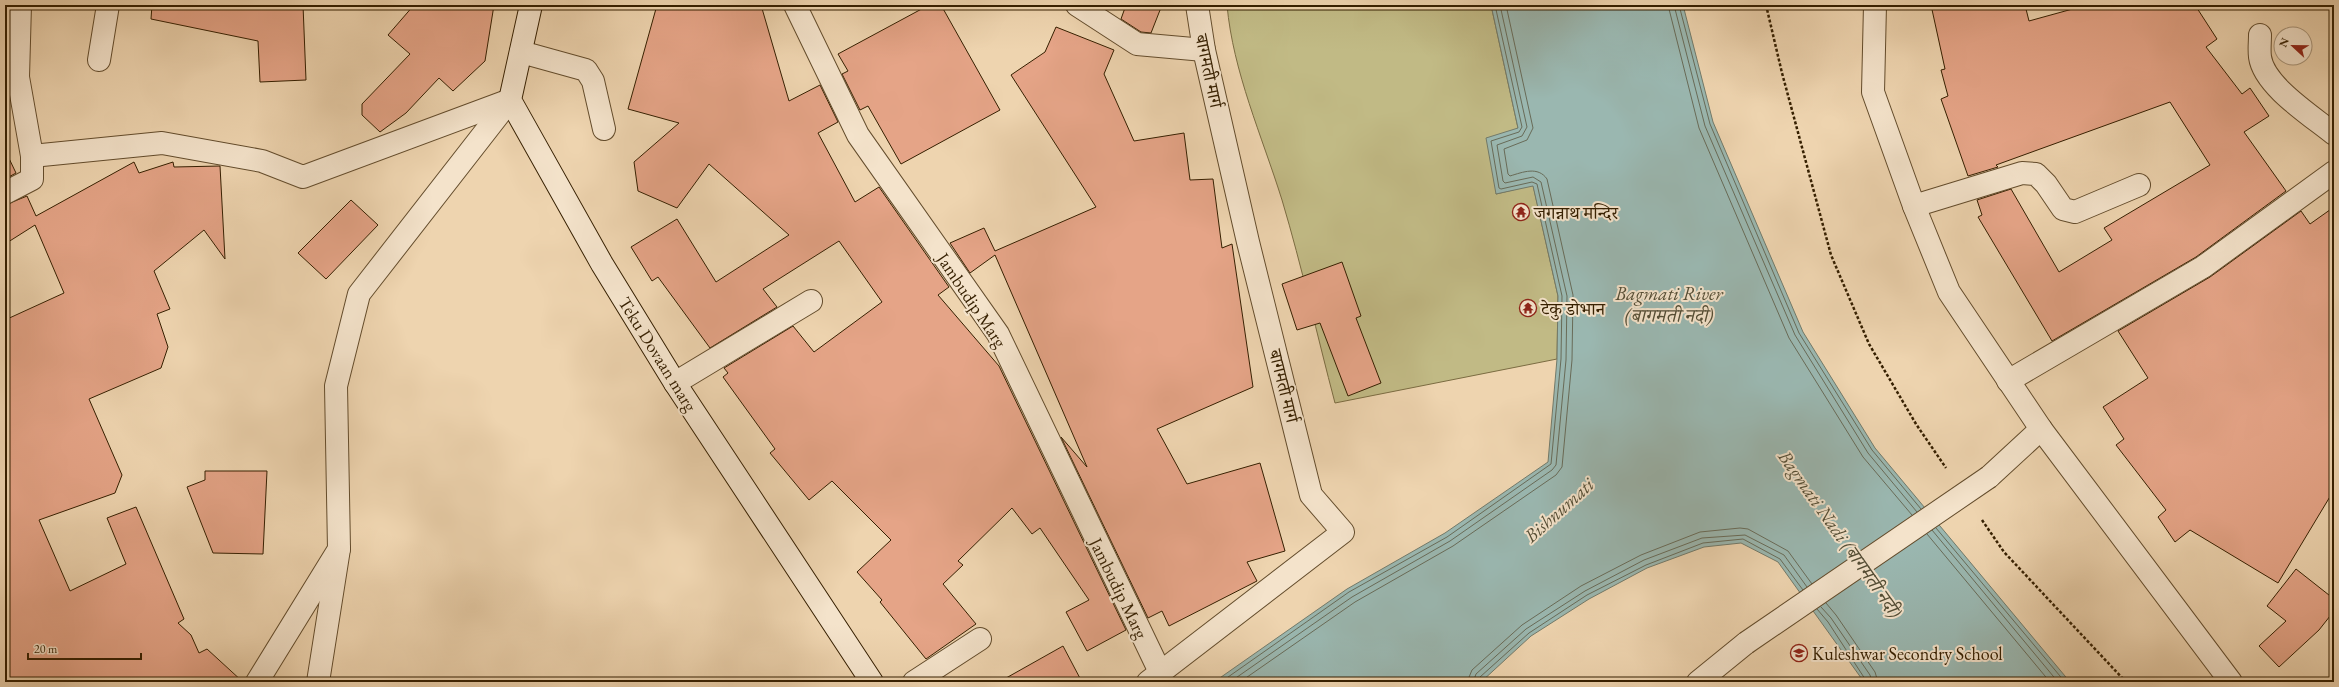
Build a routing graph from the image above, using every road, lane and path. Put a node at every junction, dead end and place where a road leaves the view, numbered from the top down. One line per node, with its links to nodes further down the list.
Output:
1 (20, 5): 16 (street)
2 (108, 5): 12 (street)
3 (531, 5): 11 (street)
4 (795, 5): 29 (street, Jambudip Marg)
5 (1078, 5): 10 (street)
6 (1197, 5): 10 (street, बागमती मार्ग)
7 (1766, 5): 25 (path)
8 (1875, 5): 20 (street)
9 (2260, 35): 15 (street)
10 (1204, 50): 29 (street, बागमती मार्ग)
11 (521, 52): 13 (street); 14 (street)
12 (99, 60)
13 (510, 100): 16 (street); 23 (street, Teku Dovaan marg); 27 (street)
14 (604, 129)
15 (2334, 134)
16 (32, 156): 19 (street)
17 (2334, 172): 22 (street)
18 (2139, 185): 20 (street)
19 (5, 193)
20 (1914, 206): 22 (street)
21 (811, 301): 23 (street)
22 (2008, 381): 24 (street)
23 (675, 383): 32 (street, Teku Dovaan marg)
24 (2041, 429): 34 (street, bridge); 36 (street)
25 (1947, 469)
26 (1978, 513): 35 (path)
27 (339, 549): 30 (street); 31 (street)
28 (980, 639): 33 (street)
29 (1154, 677)
30 (257, 682)
31 (318, 682)
32 (872, 682)
33 (914, 682)
34 (1698, 682)
35 (2126, 682)
36 (2231, 682)

